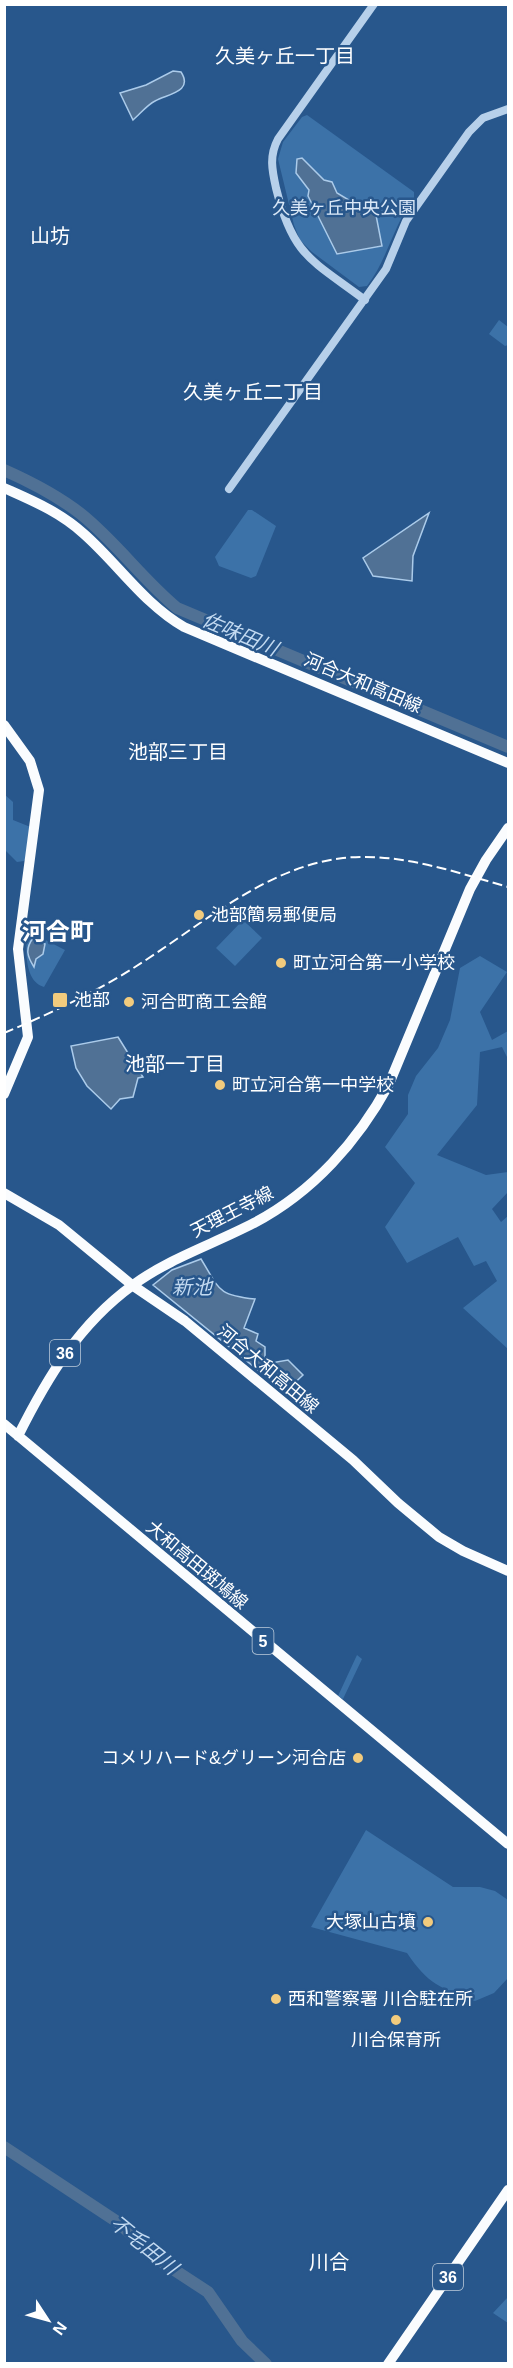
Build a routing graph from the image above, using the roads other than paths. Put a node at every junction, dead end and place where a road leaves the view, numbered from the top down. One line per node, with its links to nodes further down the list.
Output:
1 (374, 4): 3 (street)
2 (508, 109): 3 (street)
3 (365, 300): 5 (street)
4 (4, 488): 7 (main road, 河合大和高田線)
5 (229, 489)
6 (4, 725): 9 (main road)
7 (508, 763)
8 (508, 828): 11 (main road, 天理王寺線 / 36)
9 (4, 1095)
10 (4, 1193): 11 (main road, 河合大和高田線)
11 (132, 1285): 13 (main road, 天理王寺線 / 36); 14 (main road, 河合大和高田線)
12 (4, 1424): 13 (main road, 大和高田斑鳩線 / 5)
13 (18, 1436): 15 (main road, 大和高田斑鳩線 / 5)
14 (508, 1571)
15 (508, 1844)
16 (508, 2190): 17 (main road, 36)
17 (388, 2364)

